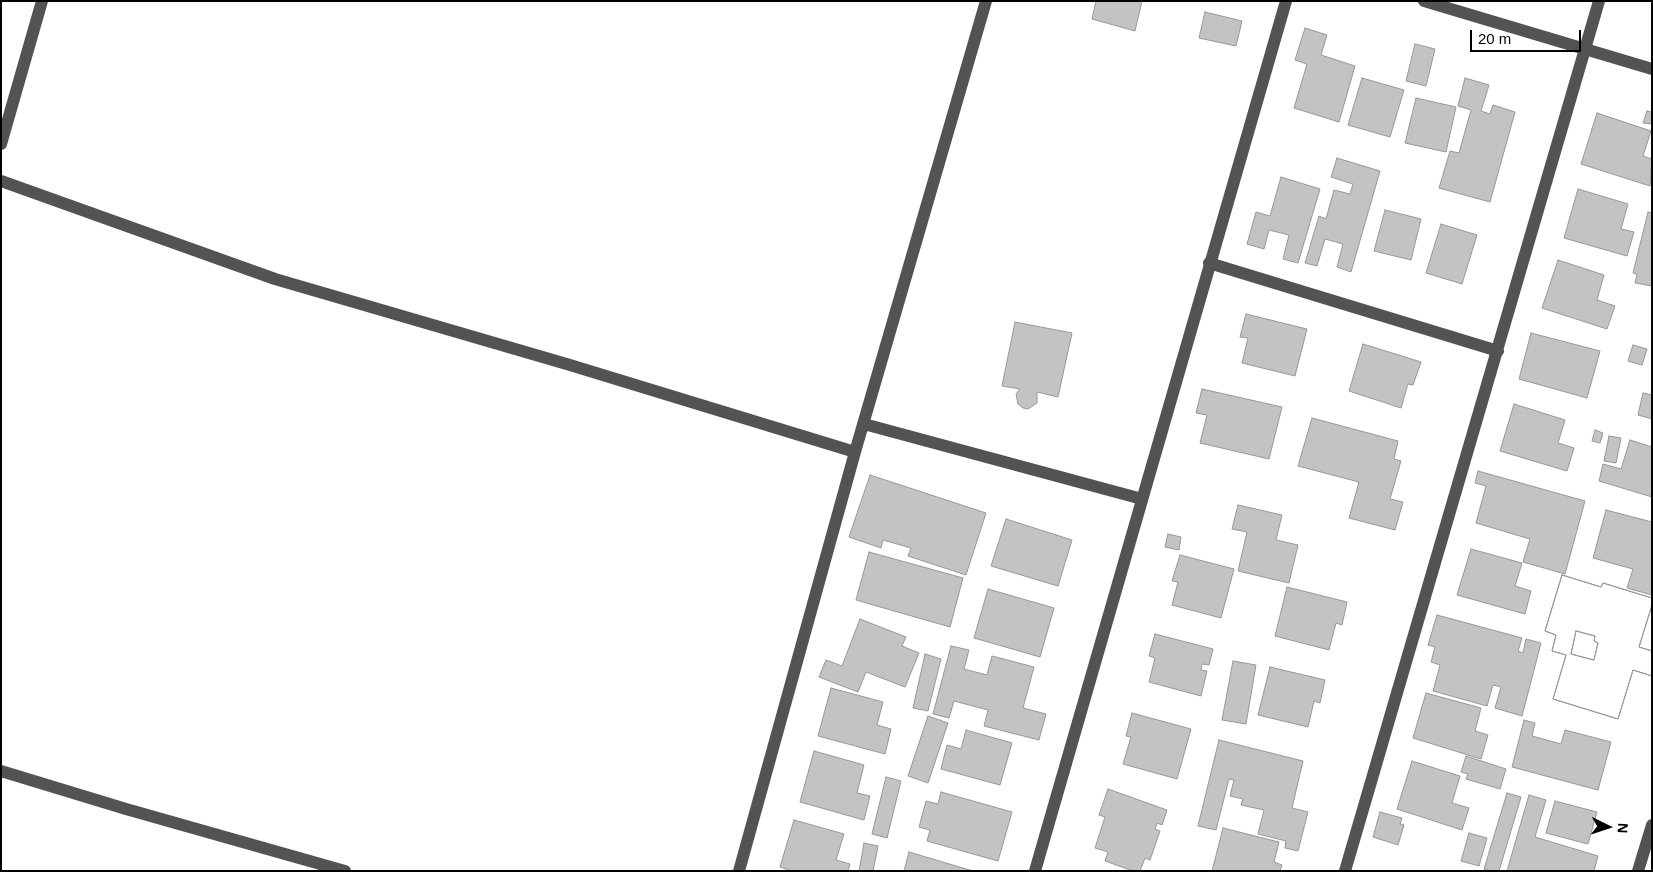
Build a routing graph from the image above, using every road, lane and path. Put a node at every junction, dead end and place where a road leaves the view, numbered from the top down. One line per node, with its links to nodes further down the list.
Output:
1 (42, 1): 8 (street)
2 (986, 1): 12 (street)
3 (1286, 1): 10 (street)
4 (1424, 1): 6 (street)
5 (1599, 1): 6 (street)
6 (1584, 49): 7 (street); 11 (street)
7 (1652, 69)
8 (1, 144)
9 (1, 181): 13 (street)
10 (1209, 263): 11 (street); 14 (street)
11 (1498, 351): 17 (street)
12 (864, 424): 13 (street); 14 (street)
13 (856, 452): 19 (street)
14 (1142, 499): 20 (street)
15 (1, 771): 18 (street)
16 (1652, 825): 21 (street)
17 (1346, 870)
18 (345, 871)
19 (739, 871)
20 (1035, 871)
21 (1638, 871)

